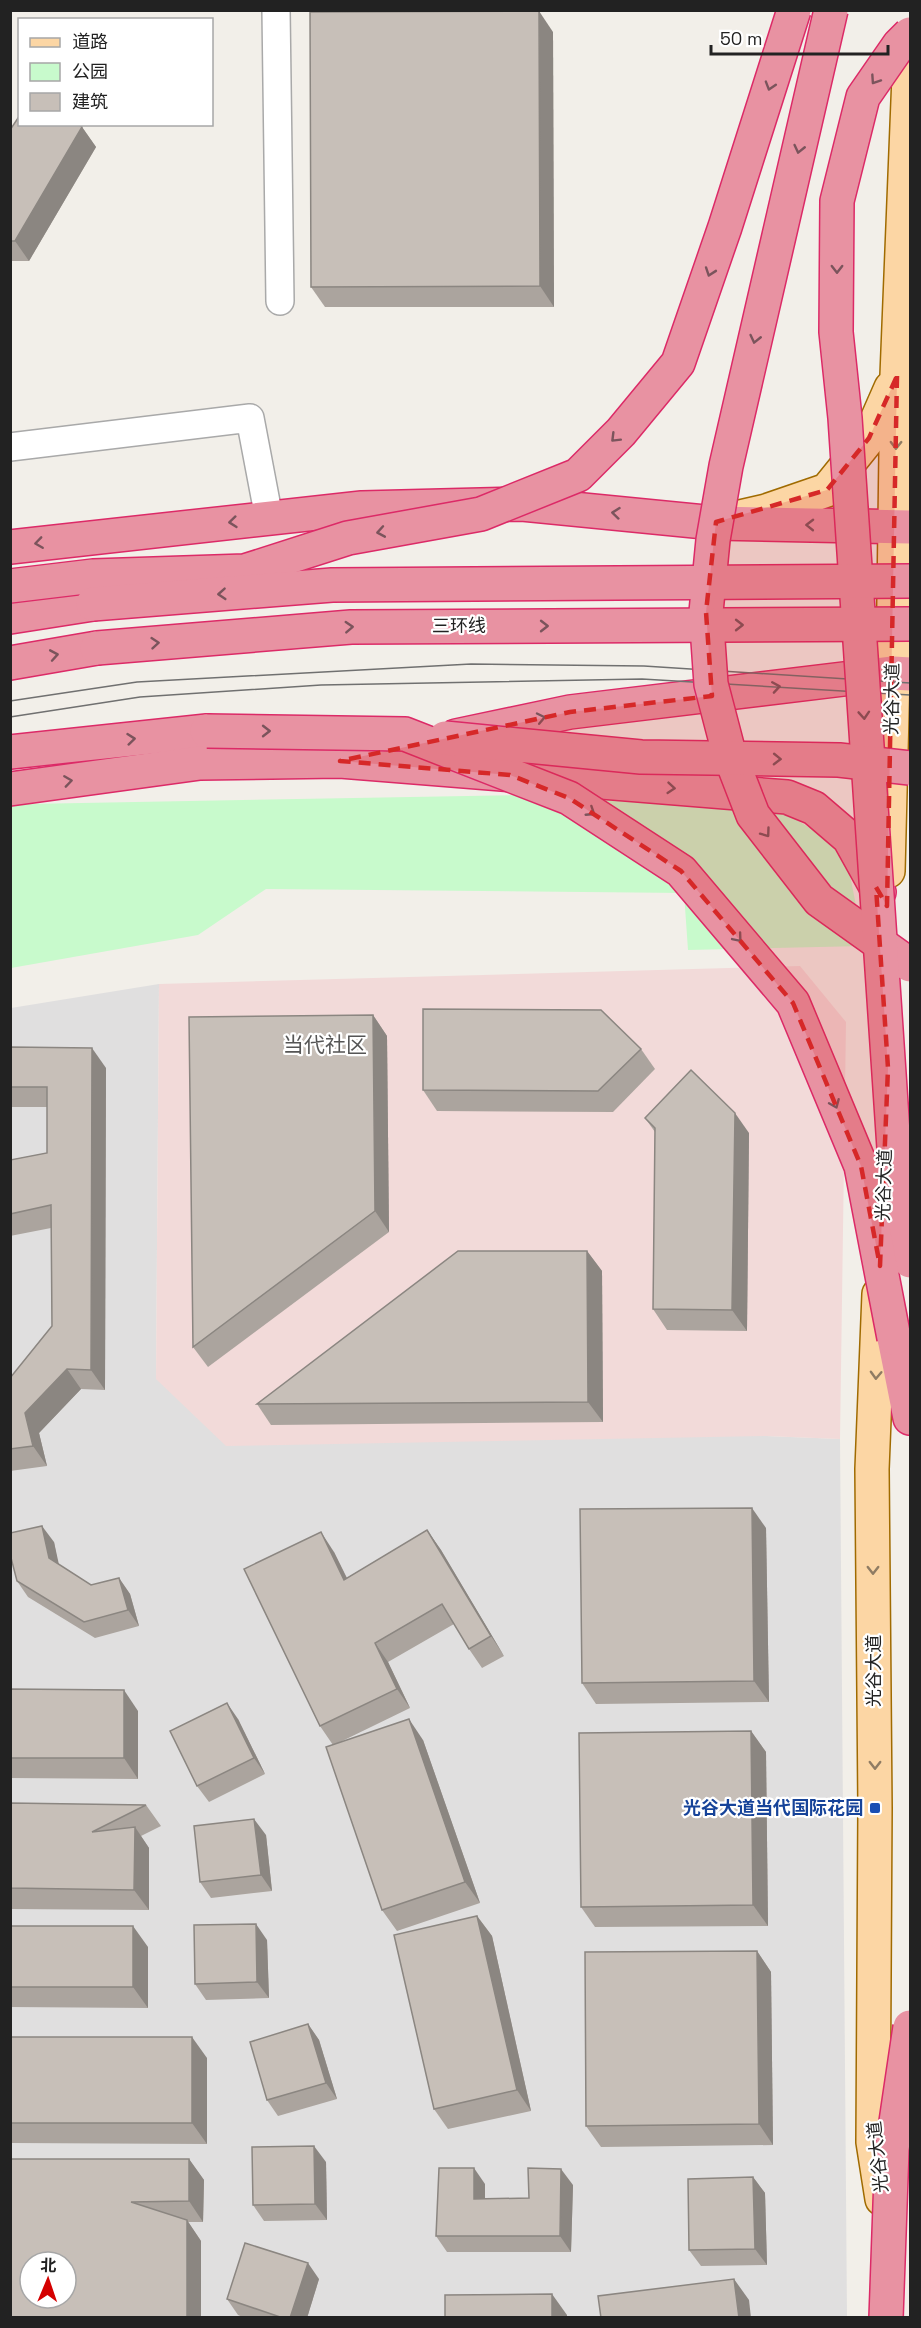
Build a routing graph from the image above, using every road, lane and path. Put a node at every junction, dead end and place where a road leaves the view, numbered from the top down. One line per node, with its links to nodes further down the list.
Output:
1 (276, 10): 6 (street)
2 (794, 10): 14 (highway, one-way to 14, bridge)
3 (831, 10): 27 (highway, one-way to 27, bridge)
4 (910, 34): 28 (highway, one-way to 28, bridge)
5 (910, 51): 7 (main road, 光谷大道)
6 (280, 301)
7 (897, 376): 10 (main road); 11 (main road, 光谷大道, one-way to 11)
8 (10, 447): 9 (street)
9 (269, 518): 10 (highway, one-way to 9); 12 (highway, one-way to 12)
10 (715, 523): 11 (highway, one-way to 10)
11 (902, 527): 20 (main road, 光谷大道)
12 (10, 547)
13 (910, 560): 14 (highway, bridge)
14 (245, 571): 16 (highway, bridge)
15 (910, 582): 17 (highway, one-way to 17, bridge)
16 (10, 586)
17 (10, 617)
18 (910, 624): 19 (highway, 三环线, one-way to 18, bridge)
19 (10, 663)
20 (902, 673): 23 (highway, one-way to 20); 26 (main road, 光谷大道)
21 (405, 734): 22 (highway, one-way to 21, bridge); 24 (highway, one-way to 24, bridge); 29 (highway, one-way to 29, bridge)
22 (10, 752)
23 (340, 761): 25 (highway, one-way to 23); 26 (highway, one-way to 26)
24 (910, 768)
25 (10, 789)
26 (887, 906): 32 (main road, 光谷大道, one-way to 32)
27 (910, 965)
28 (910, 1261)
29 (910, 1418)
30 (910, 2027): 31 (highway, bridge)
31 (886, 2318)
32 (901, 2318)

